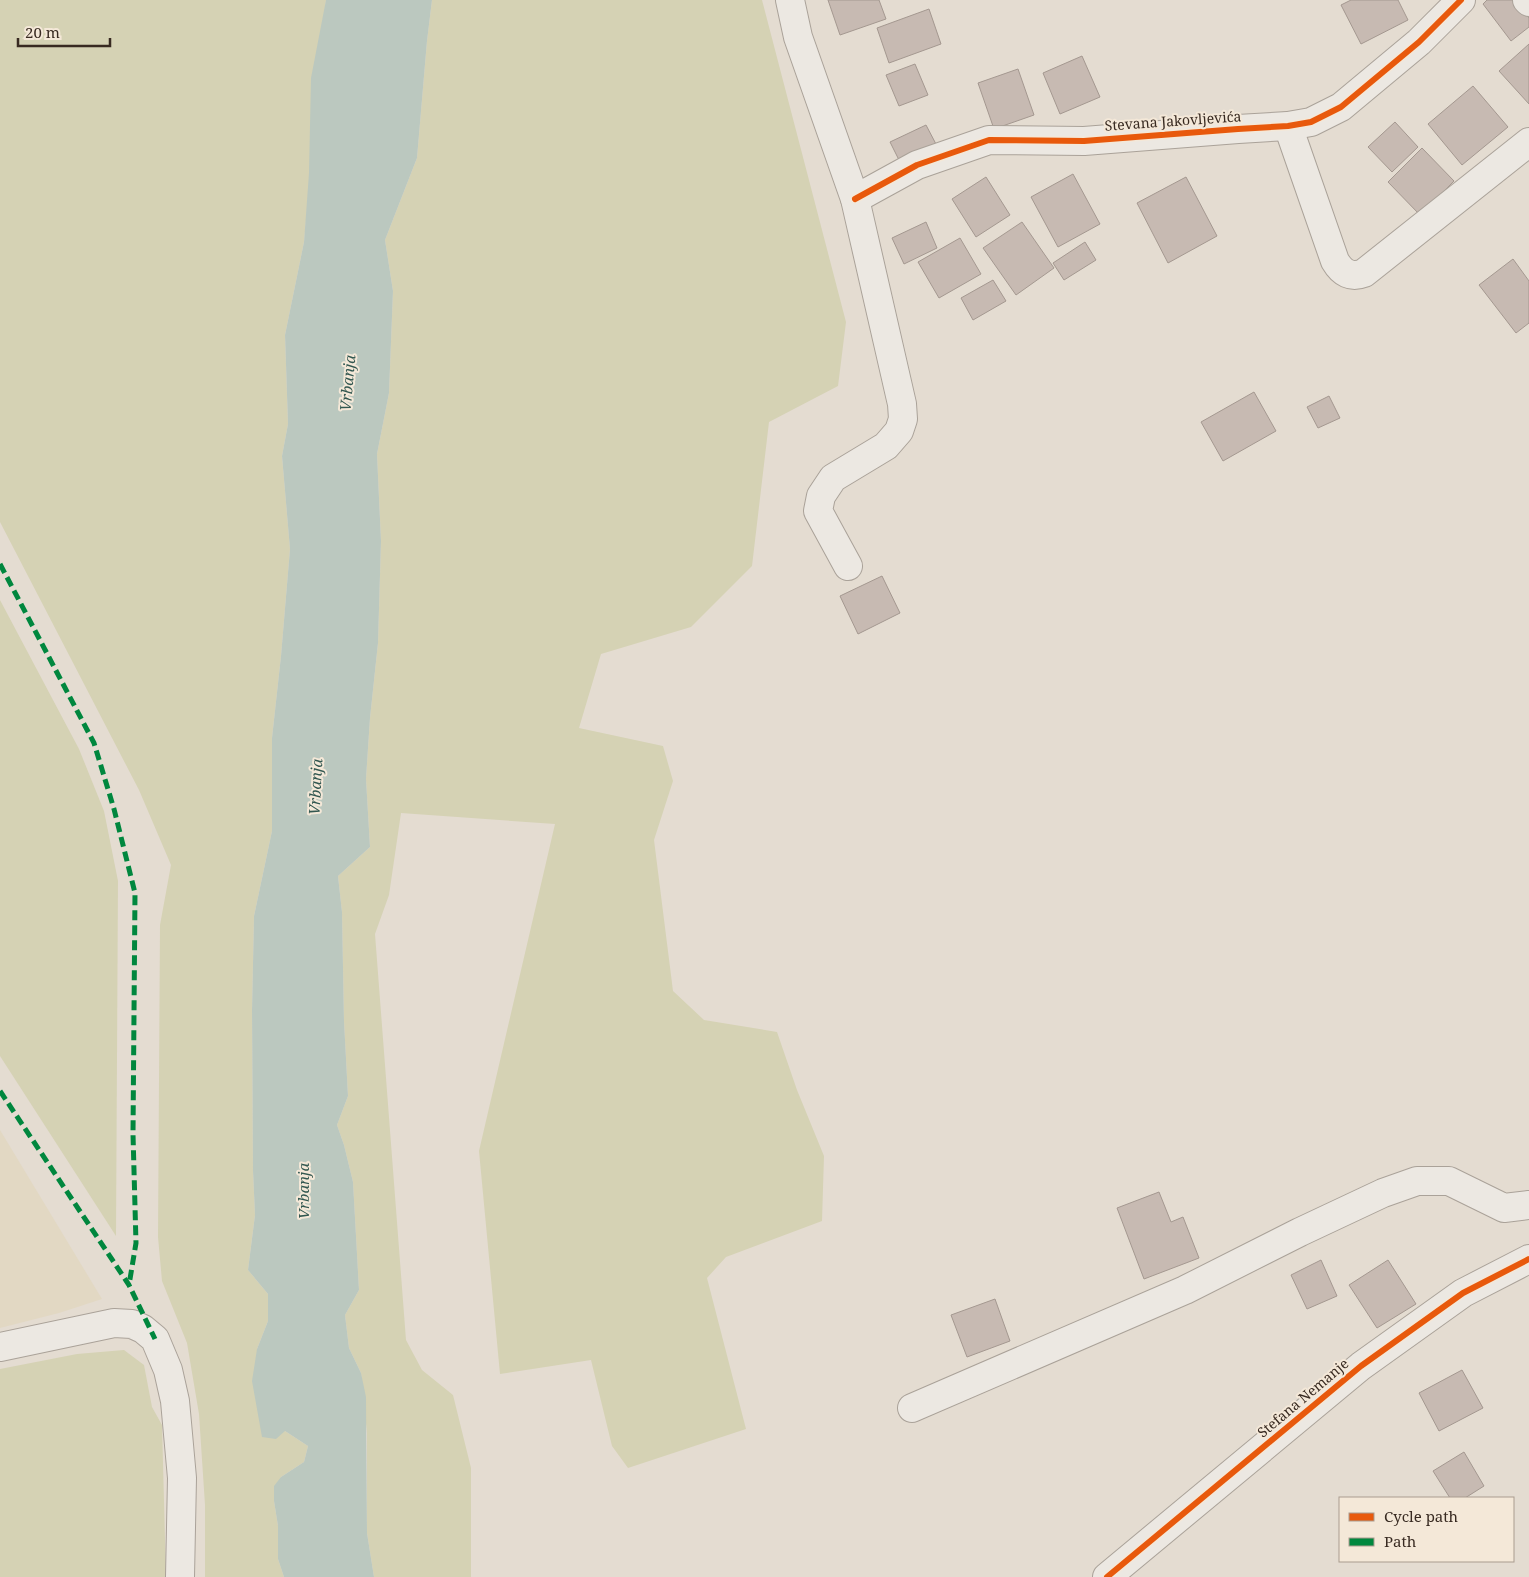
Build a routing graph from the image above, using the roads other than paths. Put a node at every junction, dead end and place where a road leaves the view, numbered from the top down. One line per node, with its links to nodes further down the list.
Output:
1 (790, 0): 5 (street)
2 (1461, 0): 3 (street, Stevana Jakovljevića)
3 (1288, 126): 4 (street); 5 (street, Stevana Jakovljevića)
4 (1529, 142)
5 (855, 199): 6 (street)
6 (848, 566)
7 (1529, 1205): 10 (street)
8 (1529, 1259): 12 (street, Stefana Nemanje)
9 (0, 1347): 11 (street)
10 (912, 1408)
11 (180, 1577)
12 (1107, 1577)

